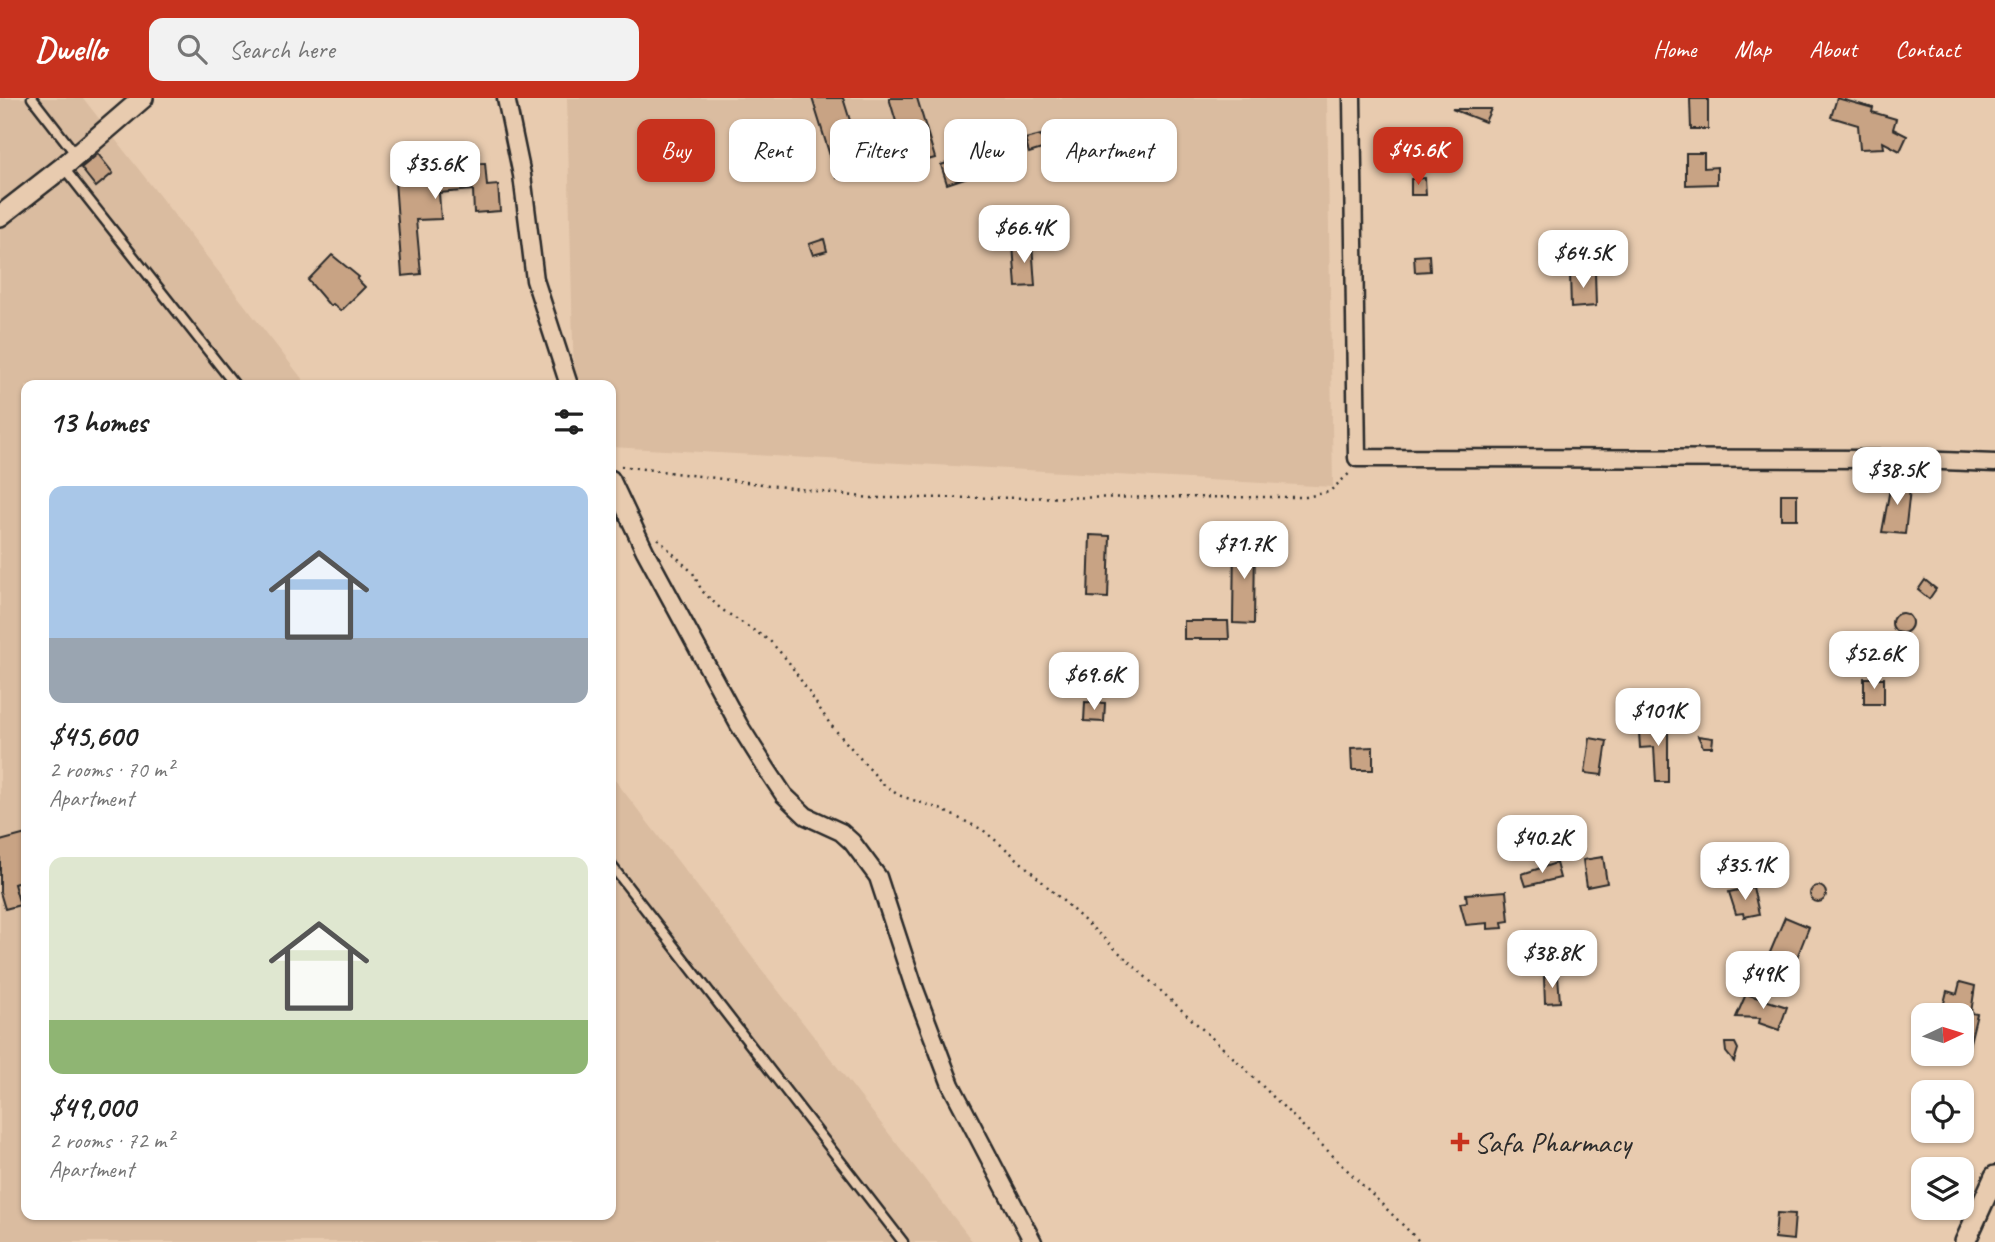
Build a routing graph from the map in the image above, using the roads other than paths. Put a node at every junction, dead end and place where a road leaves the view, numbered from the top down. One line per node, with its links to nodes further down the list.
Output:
1 (32, 98): 5 (lane)
2 (143, 98): 5 (street)
3 (506, 98): 8 (street)
4 (1352, 98): 9 (street)
5 (70, 161): 6 (street); 7 (lane)
6 (0, 216)
7 (231, 380)
8 (567, 380)
9 (1995, 463)
10 (616, 489): 14 (street)
11 (616, 871): 13 (lane)
12 (1995, 1176): 15 (street)
13 (903, 1242)
14 (1033, 1242)
15 (1965, 1242)

